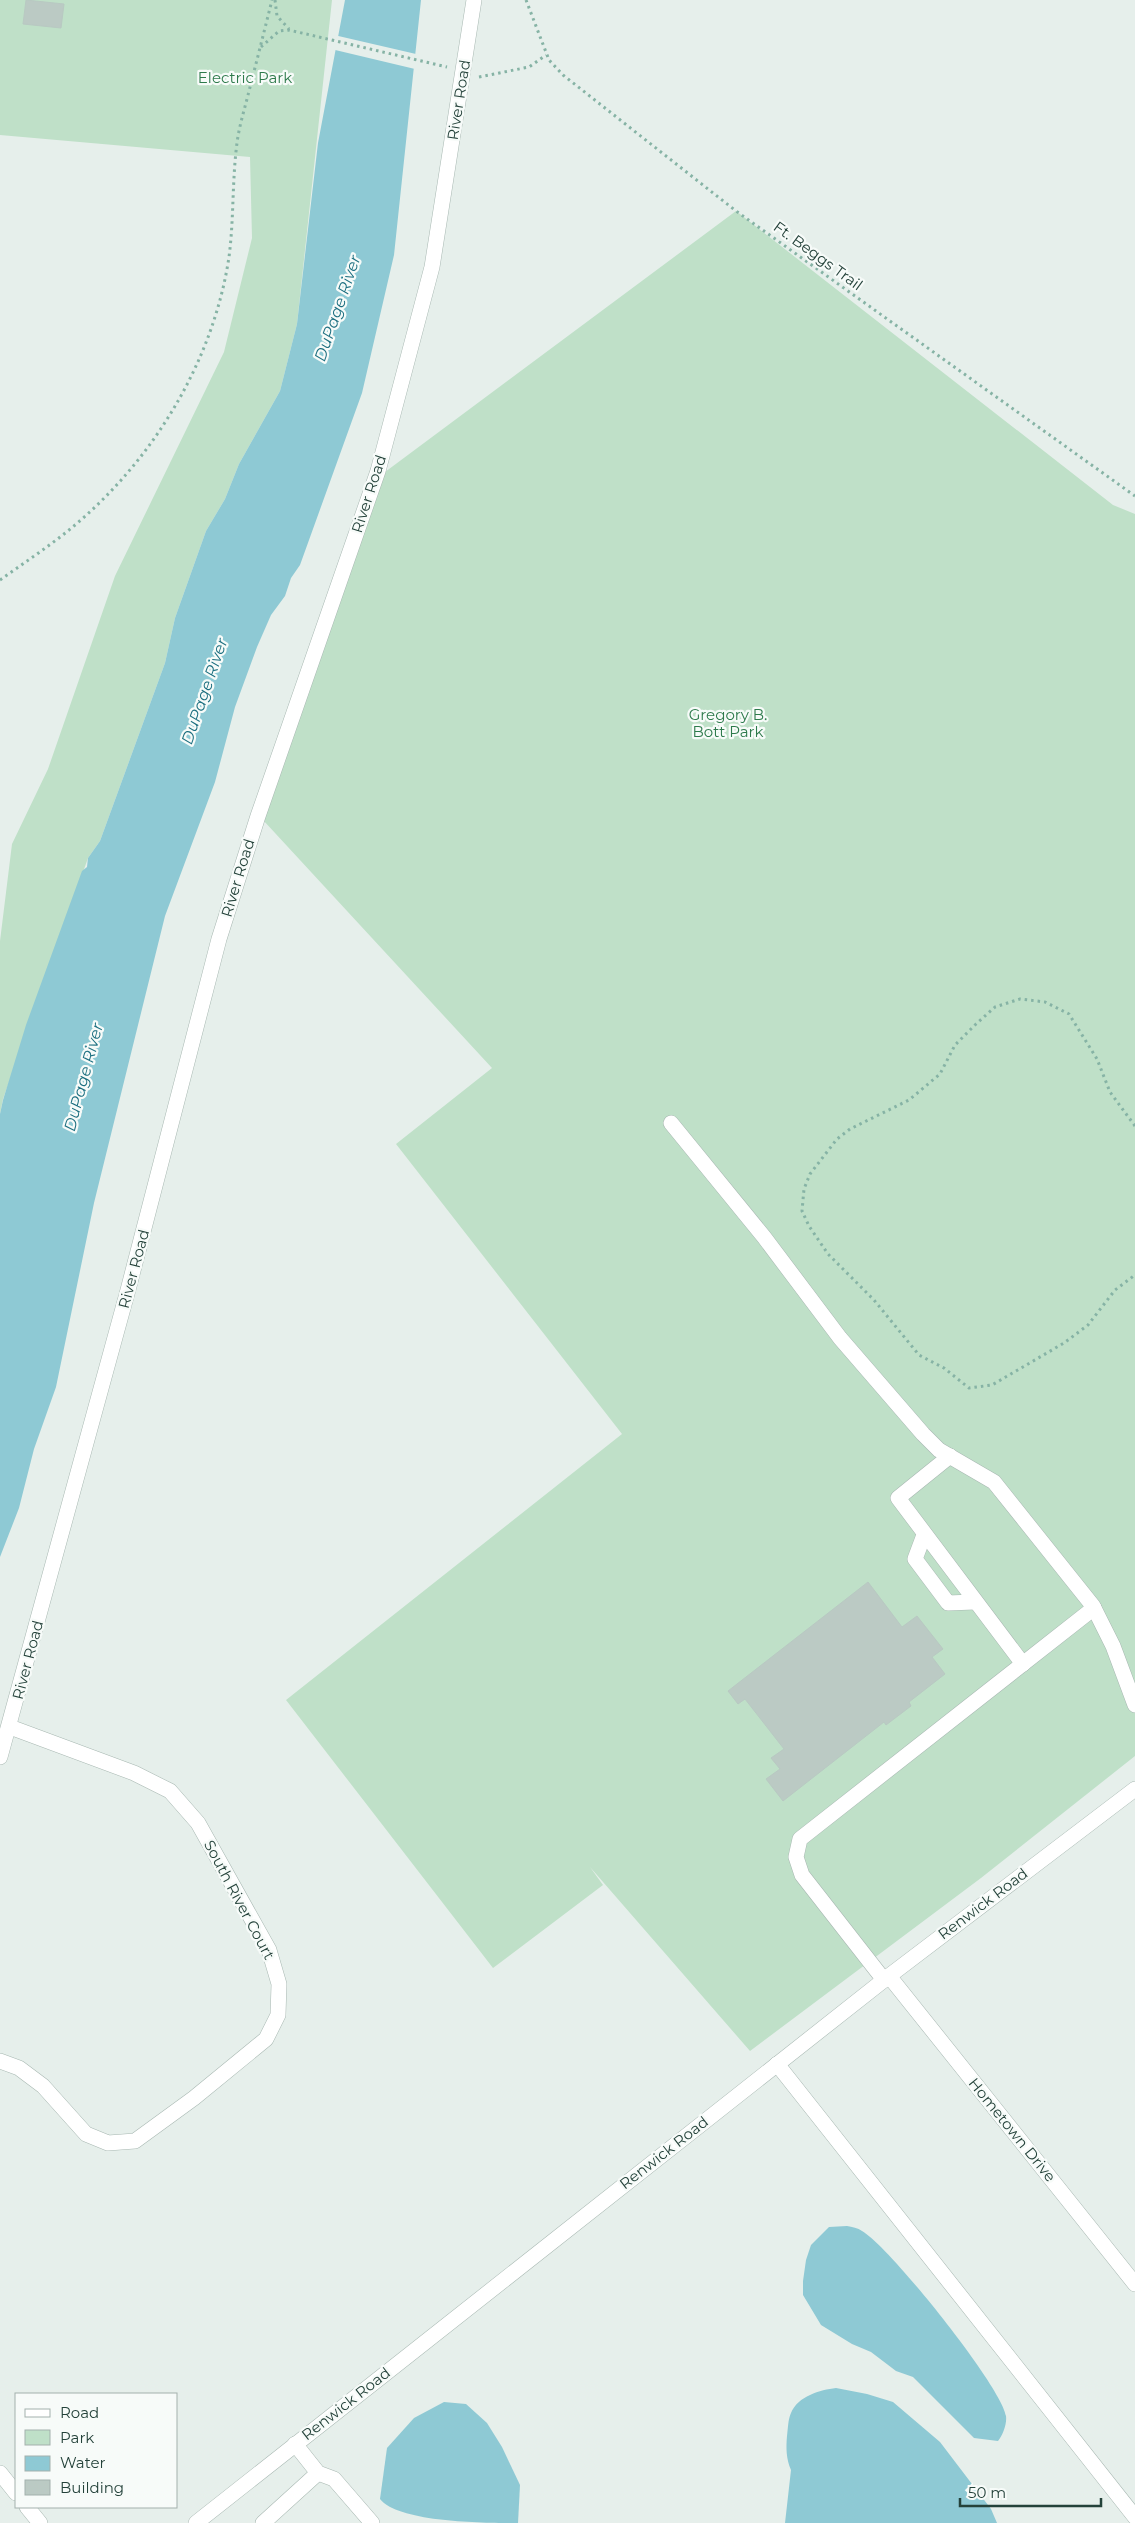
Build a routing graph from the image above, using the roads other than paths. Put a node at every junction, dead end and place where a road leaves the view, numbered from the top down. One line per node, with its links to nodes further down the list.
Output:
1 (474, 0): 9 (street, River Road)
2 (671, 1123): 3 (street)
3 (950, 1456): 4 (street); 6 (street)
4 (924, 1535): 5 (street); 5 (street)
5 (974, 1602): 7 (street)
6 (1094, 1608): 7 (street, Hometown Drive); 8 (street)
7 (1023, 1664): 12 (street, Hometown Drive)
8 (1135, 1704)
9 (10, 1727): 10 (street, River Road); 13 (street, South River Court)
10 (0, 1757)
11 (1135, 1788): 12 (street, Renwick Road)
12 (887, 1978): 14 (street, Renwick Road); 15 (street, Hometown Drive)
13 (0, 2061)
14 (777, 2064): 16 (street, Renwick Road); 21 (street)
15 (1135, 2284)
16 (295, 2444): 18 (street); 23 (street, Renwick Road)
17 (0, 2473): 19 (street)
18 (318, 2473): 24 (street); 25 (street)
19 (15, 2492)
20 (28, 2508): 22 (street)
21 (1135, 2517)
22 (40, 2523)
23 (196, 2523)
24 (263, 2523)
25 (372, 2523)

